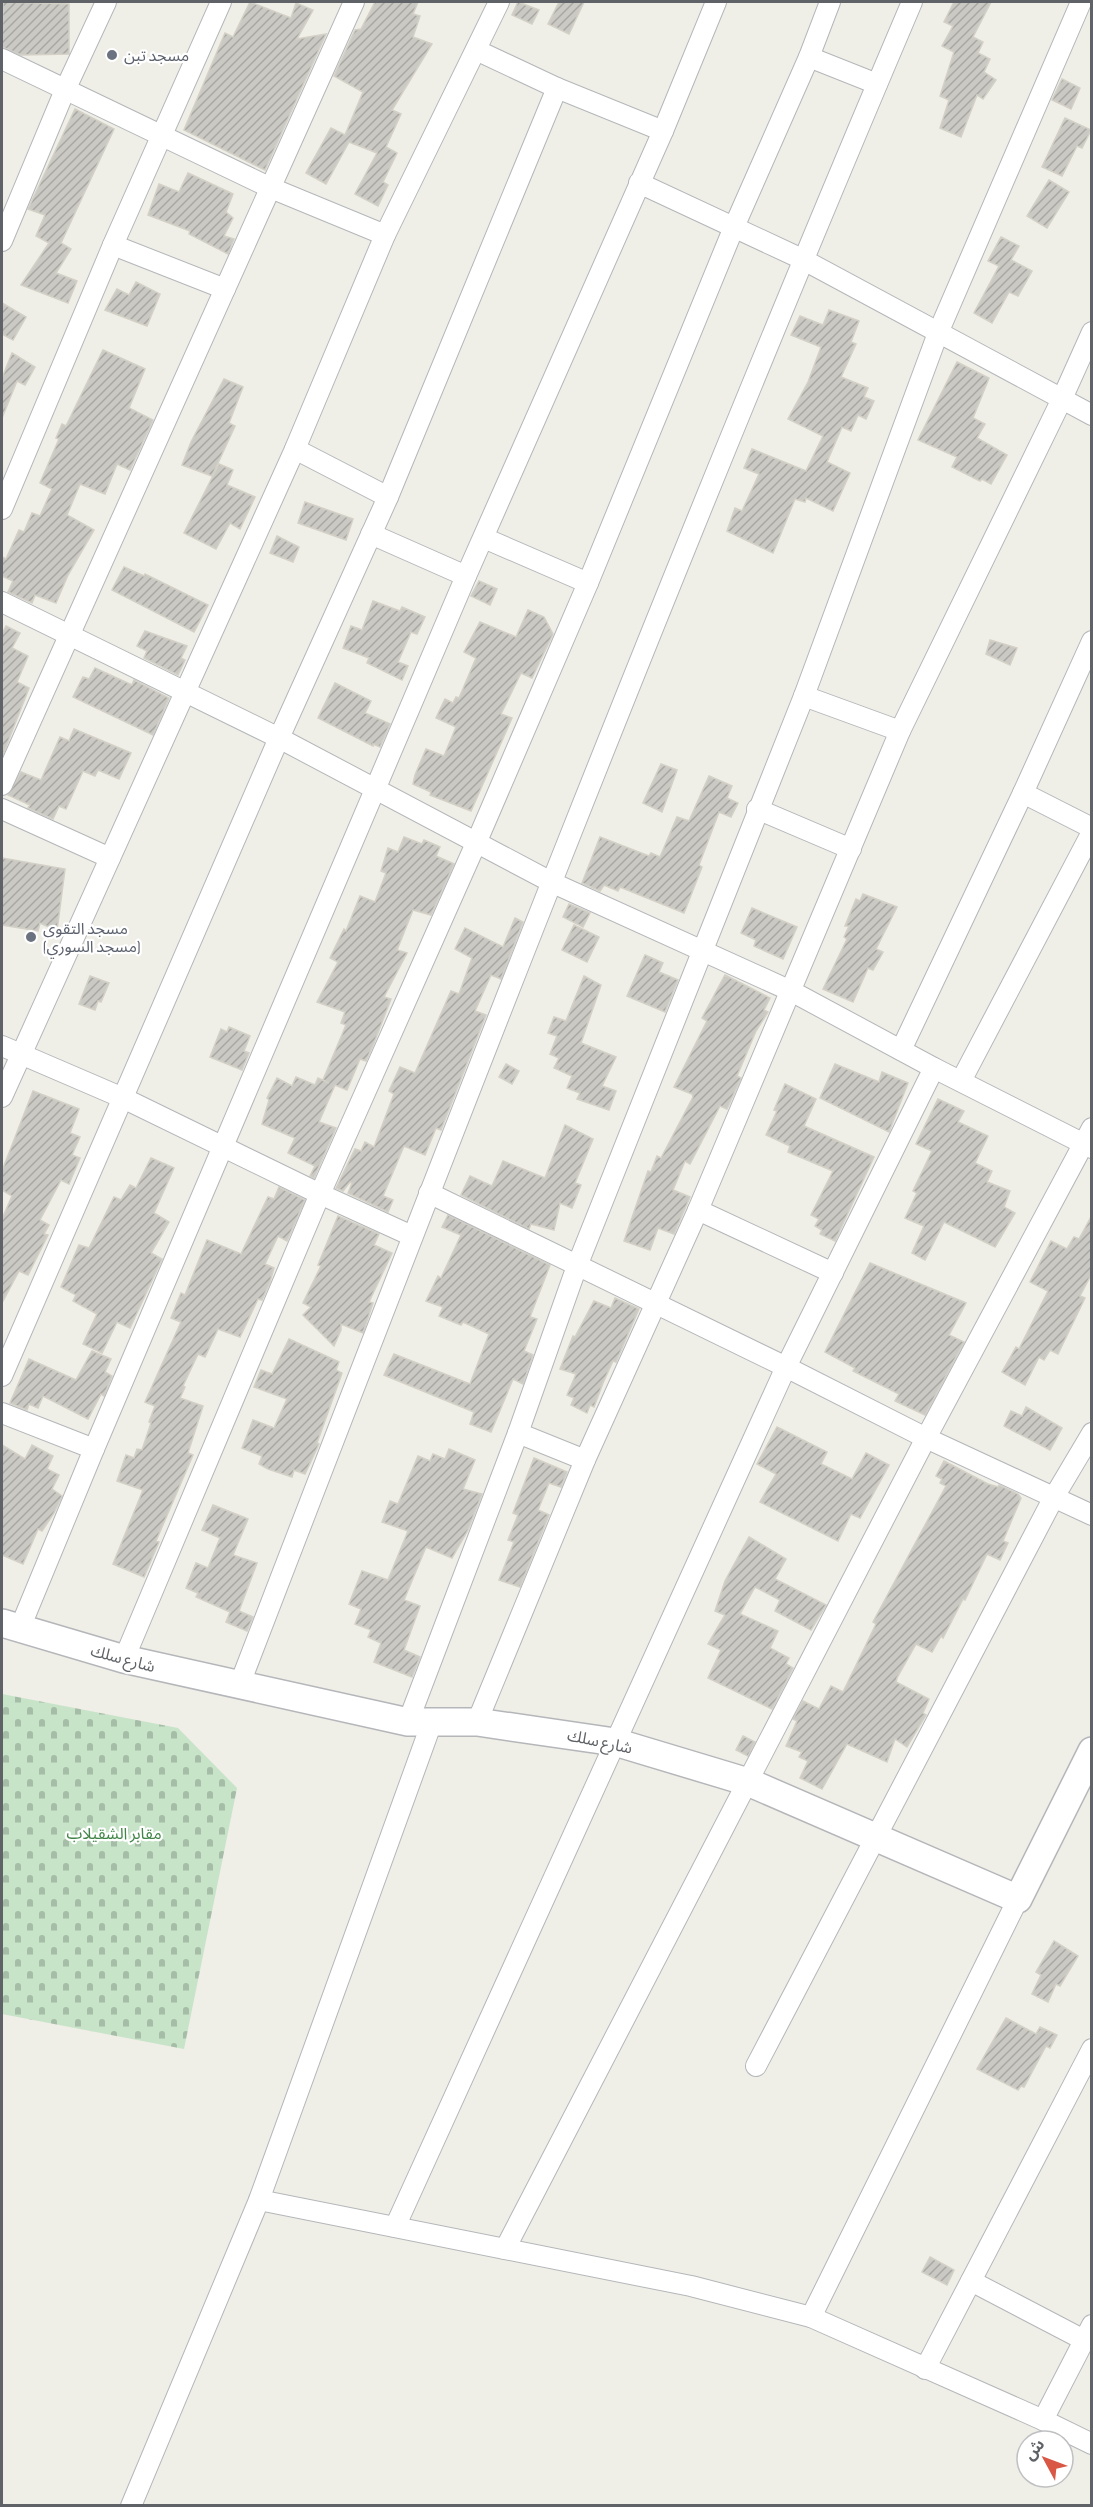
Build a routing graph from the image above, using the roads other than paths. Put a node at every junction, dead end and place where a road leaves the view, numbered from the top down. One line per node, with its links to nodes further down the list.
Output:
1 (106, 2): 14 (street)
2 (221, 2): 16 (street)
3 (354, 2): 18 (street)
4 (499, 2): 9 (street)
5 (716, 2): 15 (street)
6 (830, 2): 10 (street)
7 (912, 2): 12 (street)
8 (1081, 2): 26 (street)
9 (476, 50): 13 (street); 20 (street)
10 (809, 57): 12 (street); 19 (street)
11 (2, 59): 14 (street)
12 (877, 84): 23 (street)
13 (557, 88): 15 (street); 30 (street)
14 (65, 90): 16 (street); 21 (street)
15 (663, 131): 17 (street)
16 (162, 135): 18 (street); 22 (street)
17 (639, 183): 19 (street); 33 (street)
18 (271, 188): 20 (street); 24 (street)
19 (734, 227): 23 (street); 35 (street)
20 (385, 235): 29 (street)
21 (2, 241)
22 (113, 245): 24 (street); 31 (street)
23 (802, 259): 26 (street); 53 (street)
24 (225, 290): 37 (street)
25 (1092, 332): 27 (street)
26 (938, 333): 27 (street); 40 (street)
27 (1061, 401): 28 (street); 41 (street)
28 (1092, 416)
29 (295, 449): 30 (street); 39 (street)
30 (387, 497): 32 (street)
31 (2, 509)
32 (371, 534): 34 (street); 42 (street)
33 (484, 538): 34 (street); 35 (street)
34 (466, 576): 44 (street)
35 (588, 583): 50 (street)
36 (2, 602): 37 (street)
37 (68, 633): 39 (street); 43 (street)
38 (1092, 641): 45 (street)
39 (184, 693): 42 (street); 52 (street)
40 (804, 696): 41 (street); 47 (street)
41 (900, 731): 51 (street)
42 (279, 738): 44 (street); 62 (street)
43 (2, 785)
44 (375, 788): 50 (street); 64 (street)
45 (1023, 793): 48 (street); 57 (street)
46 (2, 809): 52 (street)
47 (757, 809): 51 (street); 54 (street)
48 (1092, 828)
49 (1092, 832): 60 (street)
50 (477, 841): 53 (street); 66 (street)
51 (851, 849): 55 (street)
52 (110, 858): 58 (street)
53 (553, 883): 54 (street); 65 (street)
54 (704, 951): 55 (street); 69 (street)
55 (791, 991): 57 (street); 67 (street)
56 (2, 1047): 58 (street)
57 (901, 1050): 59 (street)
58 (21, 1055): 61 (street); 62 (street)
59 (934, 1068): 60 (street); 70 (street)
60 (961, 1081): 63 (street)
61 (2, 1097)
62 (123, 1098): 64 (street); 73 (street)
63 (1089, 1140): 77 (street)
64 (223, 1146): 66 (street); 78 (street)
65 (429, 1193): 68 (street); 69 (street)
66 (320, 1194): 68 (street); 83 (street)
67 (698, 1210): 70 (street); 71 (street)
68 (412, 1236): 84 (street)
69 (577, 1266): 71 (street); 75 (street)
70 (833, 1273): 72 (street)
71 (654, 1304): 72 (street); 79 (street)
72 (786, 1367): 77 (street); 87 (street)
73 (2, 1376)
74 (2, 1413): 78 (street)
75 (518, 1433): 79 (street); 85 (street)
76 (1092, 1433): 80 (street)
77 (926, 1438): 80 (street); 89 (street)
78 (94, 1449): 82 (street)
79 (585, 1460): 86 (street)
80 (1054, 1497): 81 (street); 90 (street)
81 (1092, 1515)
82 (11, 1626): 83 (street, شارع سلك)
83 (124, 1659): 84 (street, شارع سلك)
84 (239, 1686): 85 (street, شارع سلك)
85 (420, 1722): 86 (street, شارع سلك); 94 (street)
86 (477, 1722): 87 (street, شارع سلك)
87 (615, 1742): 89 (street, شارع سلك); 95 (street)
88 (1092, 1751): 91 (street)
89 (748, 1782): 90 (street, شارع سلك); 96 (street)
90 (874, 1838): 91 (street, شارع سلك); 93 (street)
91 (1018, 1899): 98 (street)
92 (1092, 2049): 97 (street)
93 (756, 2066)
94 (259, 2200): 95 (street); 103 (street)
95 (395, 2227): 96 (street)
96 (506, 2249): 98 (street)
97 (971, 2281): 99 (street); 100 (street)
98 (811, 2317): 100 (street)
99 (1088, 2332): 101 (street)
100 (925, 2369): 101 (street)
101 (1042, 2420): 102 (street)
102 (1092, 2444)
103 (131, 2505)

